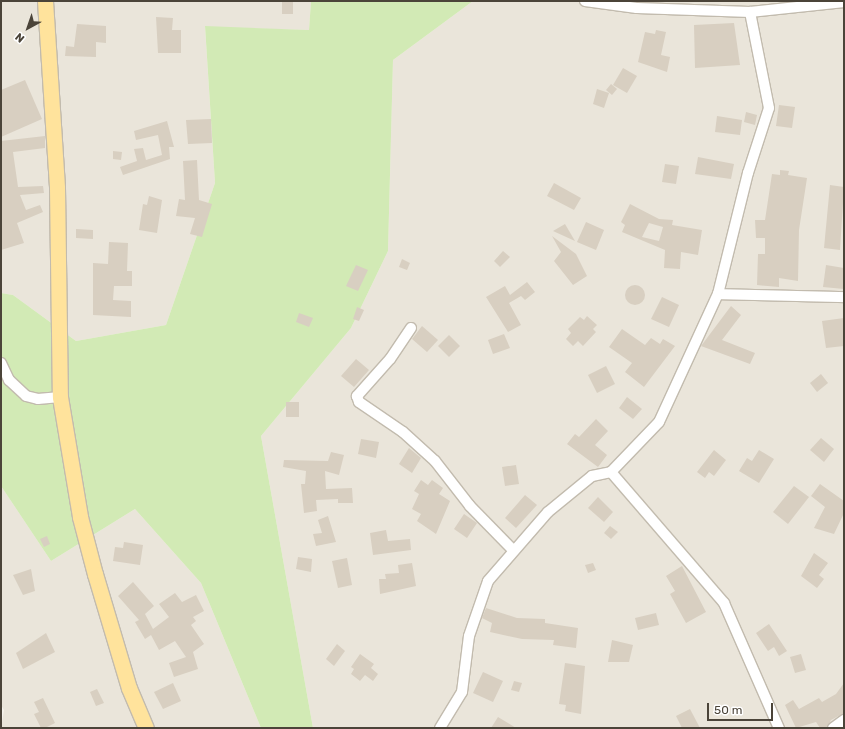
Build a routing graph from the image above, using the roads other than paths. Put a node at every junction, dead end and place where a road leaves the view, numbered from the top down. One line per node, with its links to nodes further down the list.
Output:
1 (45, 1): 9 (main road)
2 (585, 1): 4 (street)
3 (844, 2): 4 (street)
4 (750, 12): 5 (street)
5 (718, 294): 6 (street); 10 (street)
6 (844, 296)
7 (411, 328): 11 (street)
8 (1, 363): 9 (street)
9 (60, 397): 13 (main road)
10 (611, 472): 11 (street); 15 (street)
11 (512, 550): 14 (street)
12 (844, 720): 16 (street)
13 (146, 728)
14 (440, 728)
15 (779, 728)
16 (833, 728)

